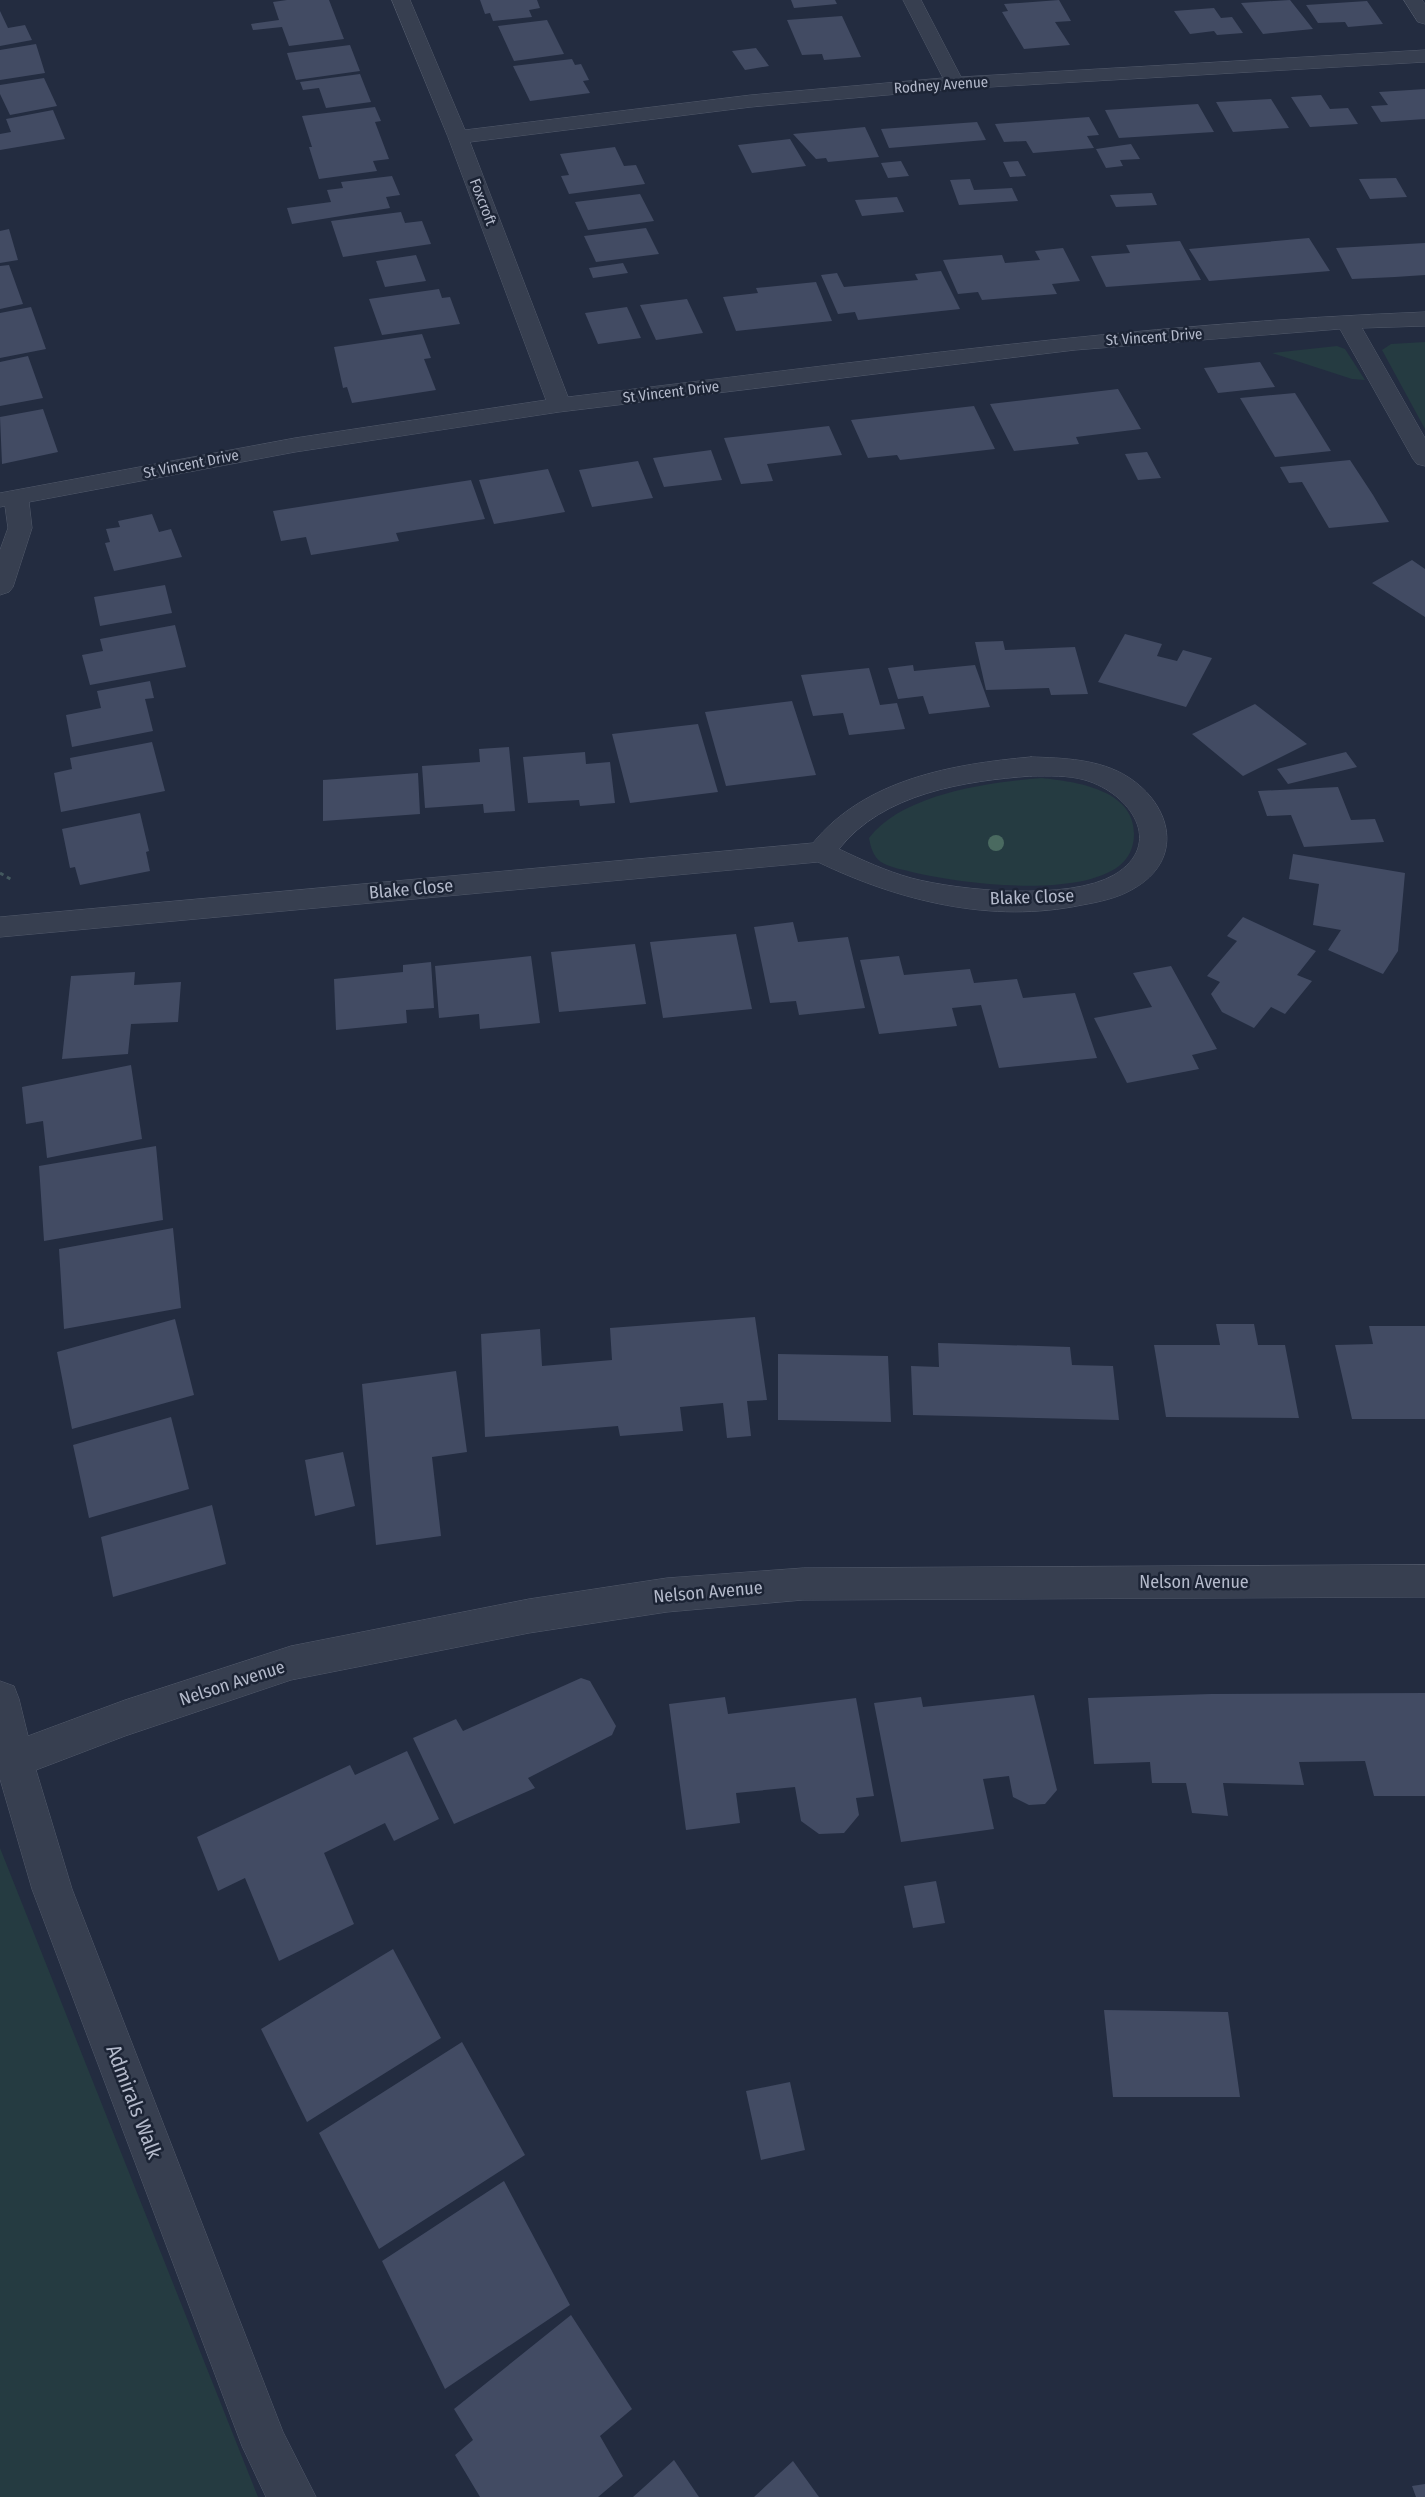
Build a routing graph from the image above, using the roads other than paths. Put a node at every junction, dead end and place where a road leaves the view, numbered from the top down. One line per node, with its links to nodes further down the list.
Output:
1 (401, 0): 7 (street, Foxcroft)
2 (912, 0): 6 (street)
3 (1413, 0): 4 (street)
4 (1425, 18)
5 (1425, 56): 6 (street, Rodney Avenue)
6 (955, 83): 7 (street, Rodney Avenue)
7 (458, 137): 10 (street, Foxcroft)
8 (1425, 319): 9 (street, St Vincent Drive)
9 (1347, 322): 10 (street, St Vincent Drive); 11 (street)
10 (559, 405): 12 (street, St Vincent Drive)
11 (1425, 459)
12 (8, 499): 13 (street)
13 (0, 587)
14 (821, 852): 14 (street, Blake Close); 15 (street, Blake Close)
15 (0, 927)
16 (1425, 1581): 18 (street, Nelson Avenue)
17 (0, 1699): 18 (street, Admirals Walk)
18 (14, 1760): 19 (street, Admirals Walk)
19 (292, 2497)

